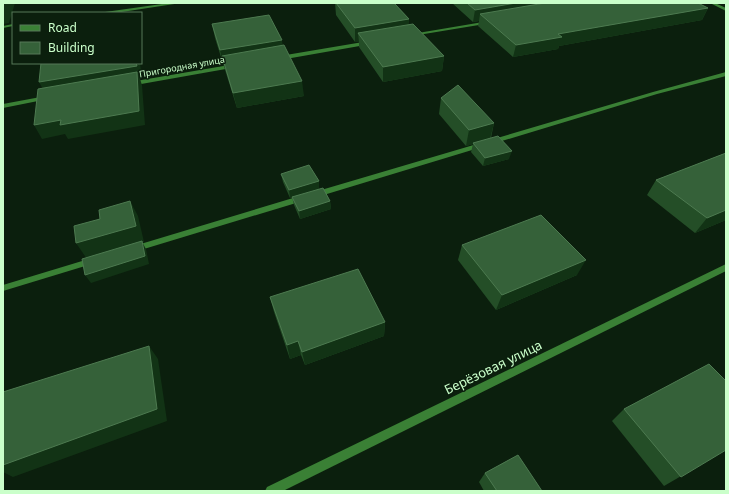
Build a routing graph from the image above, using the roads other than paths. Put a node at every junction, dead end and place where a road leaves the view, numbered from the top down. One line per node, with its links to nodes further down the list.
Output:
1 (179, 3): 4 (street)
2 (712, 3): 3 (street)
3 (726, 10)
4 (113, 12)
5 (498, 20): 6 (street)
6 (404, 37)
7 (372, 42): 8 (street)
8 (270, 60)
9 (239, 65): 11 (street, Пригородная улица)
10 (726, 74): 14 (street)
11 (121, 85)
12 (50, 97): 13 (street)
13 (3, 106)
14 (130, 250)
15 (100, 259): 17 (street)
16 (726, 267): 18 (street, Берёзовая улица)
17 (3, 288)
18 (271, 491)

